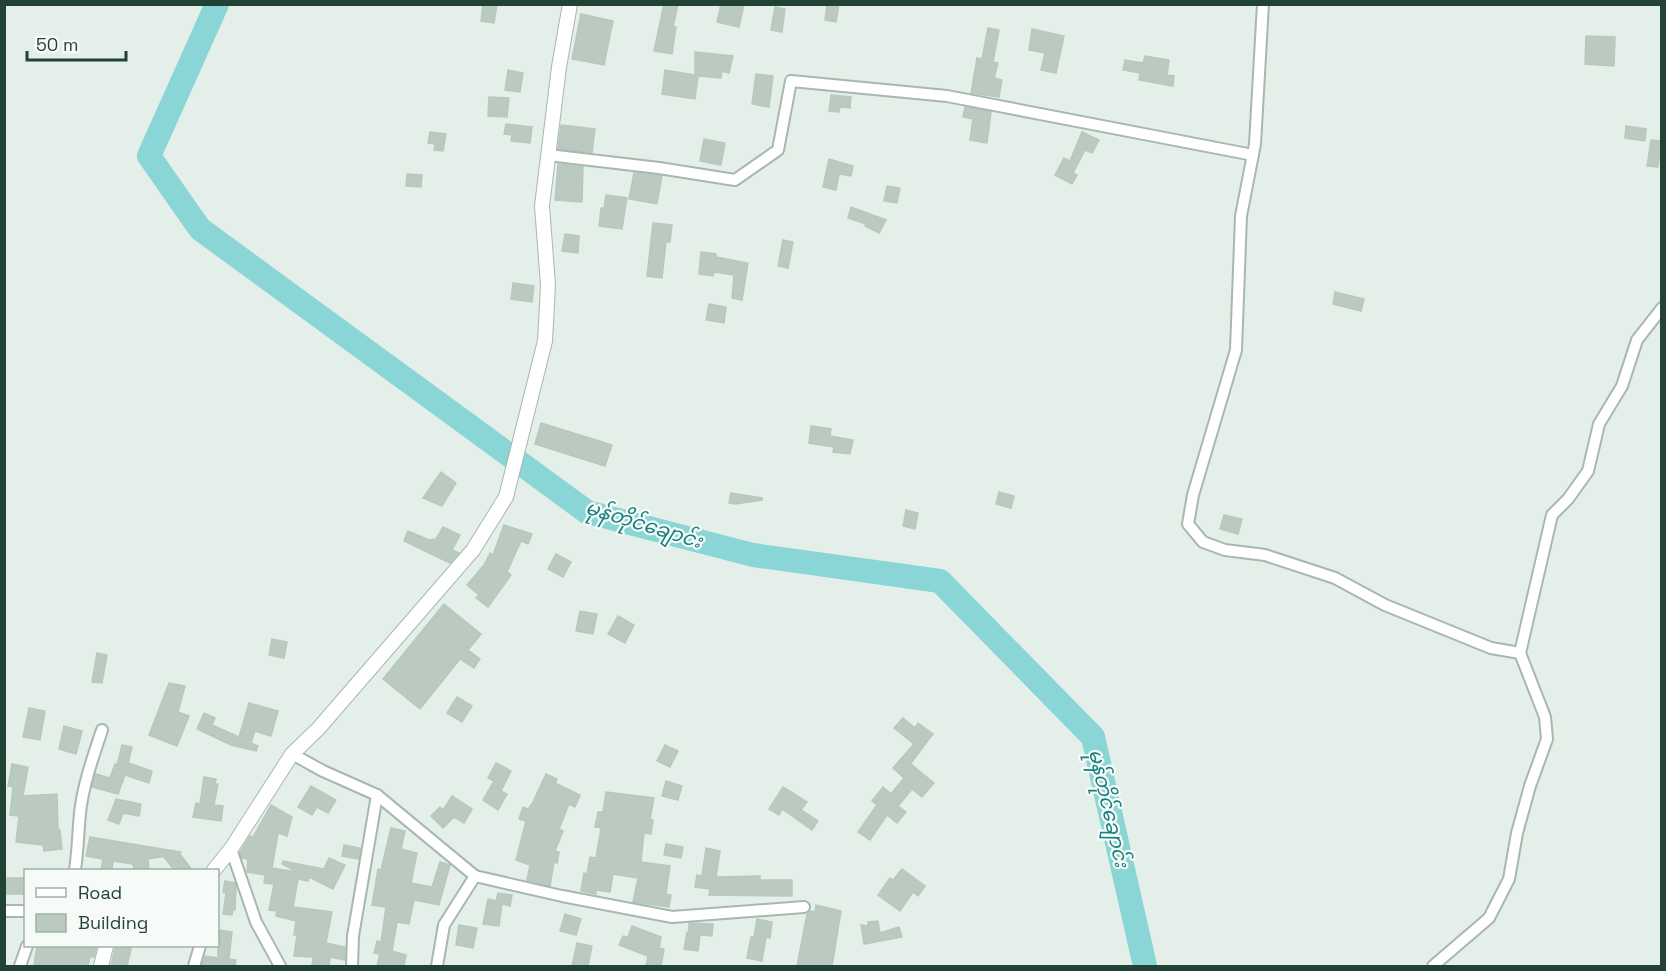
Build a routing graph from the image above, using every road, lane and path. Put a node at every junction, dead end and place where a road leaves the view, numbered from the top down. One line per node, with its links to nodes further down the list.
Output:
1 (570, 4): 3 (street)
2 (1263, 4): 4 (street)
3 (548, 155): 4 (street); 8 (street)
4 (1253, 155): 6 (street)
5 (1662, 308): 6 (street)
6 (1520, 653): 26 (street)
7 (102, 730): 11 (street)
8 (292, 754): 9 (street); 10 (street)
9 (377, 795): 13 (street); 24 (street)
10 (231, 849): 12 (street); 23 (street)
11 (75, 869)
12 (215, 869)
13 (476, 876): 14 (street); 25 (street)
14 (804, 907)
15 (4, 911): 16 (street)
16 (24, 911)
17 (26, 947): 20 (street)
18 (106, 947): 21 (street)
19 (199, 947): 22 (street)
20 (20, 966)
21 (101, 966)
22 (194, 966)
23 (280, 966)
24 (352, 966)
25 (437, 966)
26 (1433, 966)

